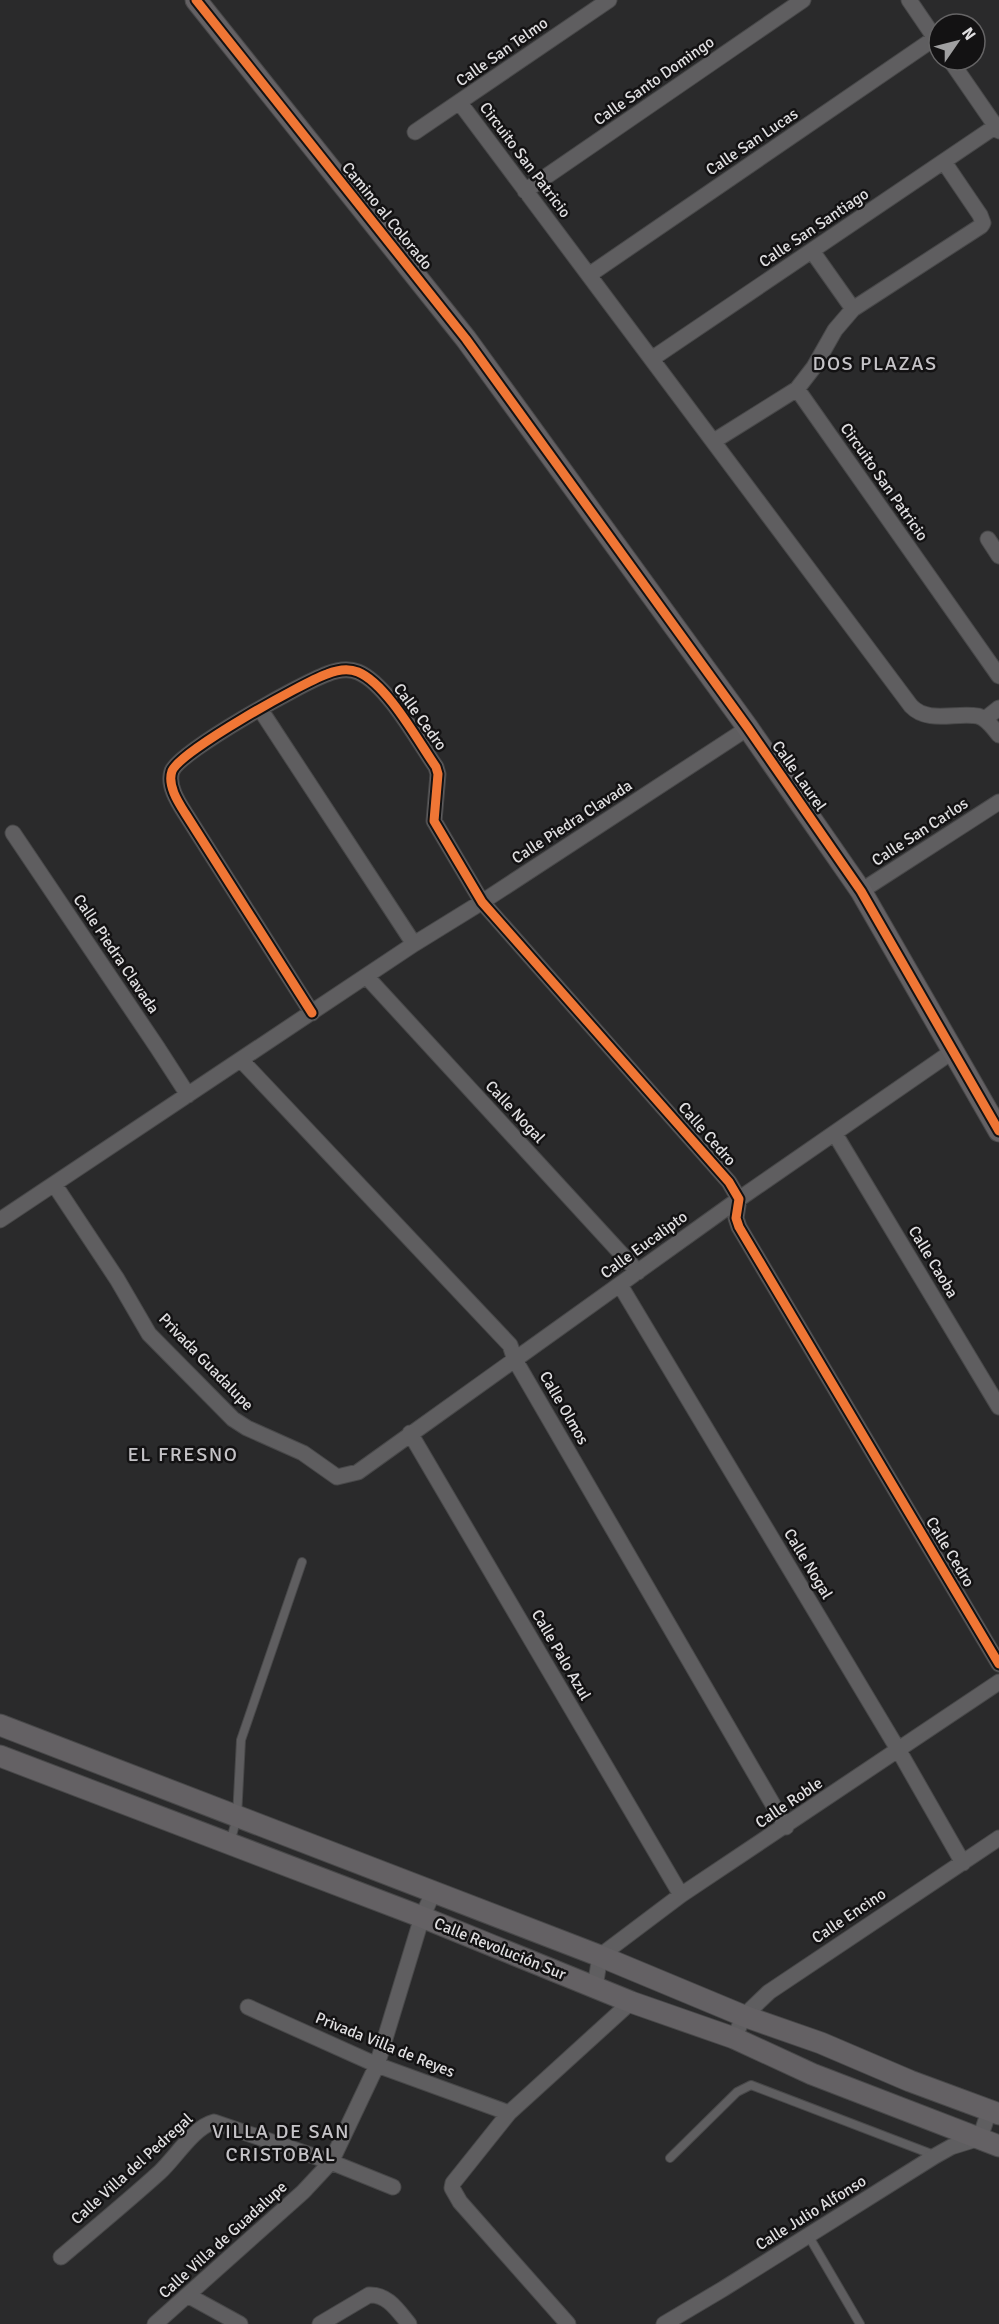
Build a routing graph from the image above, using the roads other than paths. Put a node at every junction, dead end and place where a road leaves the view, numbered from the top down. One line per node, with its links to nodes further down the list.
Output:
1 (196, 0): 19 (main road, Camino al Colorado)
2 (609, 0): 8 (street, Calle San Telmo)
3 (803, 0): 12 (street, Calle Santo Domingo)
4 (909, 0): 5 (street)
5 (927, 26)
6 (927, 48): 14 (street, Calle San Lucas)
7 (958, 72): 9 (street)
8 (460, 103): 10 (street, Calle San Telmo); 12 (street, Circuito San Patricio)
9 (997, 129): 11 (street, Calle San Santiago)
10 (415, 132)
11 (944, 162): 13 (street, Calle San Santiago); 15 (street)
12 (525, 191): 14 (street, Circuito San Patricio)
13 (812, 251): 15 (street); 16 (street, Calle San Santiago)
14 (589, 275): 16 (street, Circuito San Patricio)
15 (853, 309): 17 (street)
16 (652, 358): 18 (street, Circuito San Patricio)
17 (797, 389): 18 (street); 22 (street, Circuito San Patricio)
18 (714, 441): 25 (street, Circuito San Patricio)
19 (550, 453): 26 (main road, Calle Laurel)
20 (988, 538): 21 (street)
21 (999, 556)
22 (999, 676)
23 (999, 708): 25 (street)
24 (260, 709): 31 (street, Calle Cedro); 32 (street); 34 (street)
25 (985, 719): 27 (street)
26 (748, 728): 30 (main road, Calle Laurel); 31 (street, Calle Piedra Clavada)
27 (999, 735)
28 (999, 802): 30 (street, Calle San Carlos)
29 (13, 833): 37 (street, Calle Piedra Clavada)
30 (861, 891): 35 (main road, Calle Laurel)
31 (482, 902): 32 (street, Calle Piedra Clavada); 41 (street, Calle Cedro)
32 (414, 944): 33 (street, Calle Piedra Clavada)
33 (366, 976): 34 (street, Calle Piedra Clavada); 43 (street, Calle Nogal)
34 (312, 1012): 36 (street, Calle Piedra Clavada)
35 (953, 1051): 38 (main road, Calle Laurel); 39 (street, Calle Eucalipto)
36 (241, 1060): 37 (street, Calle Piedra Clavada); 45 (street, Calle Olmos)
37 (188, 1095): 40 (street, Calle Piedra Clavada)
38 (999, 1131)
39 (836, 1134): 41 (street, Calle Eucalipto); 46 (street, Calle Caoba)
40 (54, 1184): 42 (street, Calle Piedra Clavada); 48 (street, Privada Guadalupe)
41 (739, 1199): 43 (street, Calle Eucalipto); 50 (street, Calle Cedro)
42 (0, 1220)
43 (638, 1272): 44 (street, Calle Eucalipto)
44 (620, 1284): 45 (street, Calle Eucalipto); 53 (street, Calle Nogal)
45 (515, 1360): 47 (street, Calle Eucalipto); 56 (street, Calle Olmos)
46 (999, 1407)
47 (410, 1433): 48 (street, Calle Eucalipto); 61 (street, Calle Palo Azul)
48 (358, 1472)
49 (302, 1562): 55 (lane)
50 (999, 1664)
51 (999, 1682): 53 (street, Calle Roble)
52 (0, 1725): 55 (main road, Calle Revolución Sur)
53 (899, 1750): 56 (street, Calle Roble); 59 (street, Calle Nogal)
54 (0, 1756): 58 (main road, Calle Revolución Sur)
55 (237, 1817): 58 (lane); 60 (main road, Calle Revolución Sur)
56 (786, 1827): 61 (street, Calle Roble)
57 (999, 1838): 59 (street, Calle Encino)
58 (229, 1844): 62 (main road, Calle Revolución Sur)
59 (963, 1863): 67 (street, Calle Encino)
60 (434, 1891): 62 (street, Calle Villa de Guadalupe); 63 (main road, Calle Revolución Sur)
61 (681, 1895): 63 (street, Calle Roble)
62 (422, 1917): 64 (main road, Calle Revolución Sur); 70 (street, Calle Villa de Guadalupe)
63 (600, 1956): 64 (street); 67 (main road, Calle Revolución Sur)
64 (595, 1987): 65 (main road, Calle Revolución Sur)
65 (631, 2002): 68 (main road, Calle Revolución Sur); 74 (street)
66 (248, 2007): 70 (street, Privada Villa de Reyes)
67 (744, 2016): 68 (street, Calle Encino); 69 (main road, Calle Revolución Sur)
68 (734, 2038): 71 (main road, Calle Revolución Sur)
69 (822, 2043): 71 (main road); 72 (main road, Calle Revolución Sur)
70 (377, 2065): 74 (street, Privada Villa de Reyes); 79 (street, Calle Villa de Guadalupe)
71 (812, 2074): 73 (main road, Calle Revolución Sur)
72 (910, 2081): 73 (main road); 75 (main road, Calle Revolución Sur)
73 (902, 2109): 76 (main road, Calle Revolución Sur)
74 (509, 2113): 88 (street)
75 (994, 2113): 76 (street)
76 (989, 2142): 77 (street, Calle Julio Alfonso)
77 (935, 2156): 78 (lane); 81 (street, Calle Julio Alfonso)
78 (670, 2158)
79 (331, 2162): 80 (street); 82 (street, Calle Villa del Pedregal); 83 (street, Calle Villa de Guadalupe)
80 (393, 2187)
81 (808, 2235): 89 (street, Calle Julio Alfonso); 90 (lane)
82 (61, 2257)
83 (189, 2296): 84 (street, Calle Villa de Guadalupe); 85 (street)
84 (155, 2324)
85 (240, 2324)
86 (320, 2324): 87 (street)
87 (409, 2324)
88 (568, 2324)
89 (664, 2324)
90 (860, 2324)

